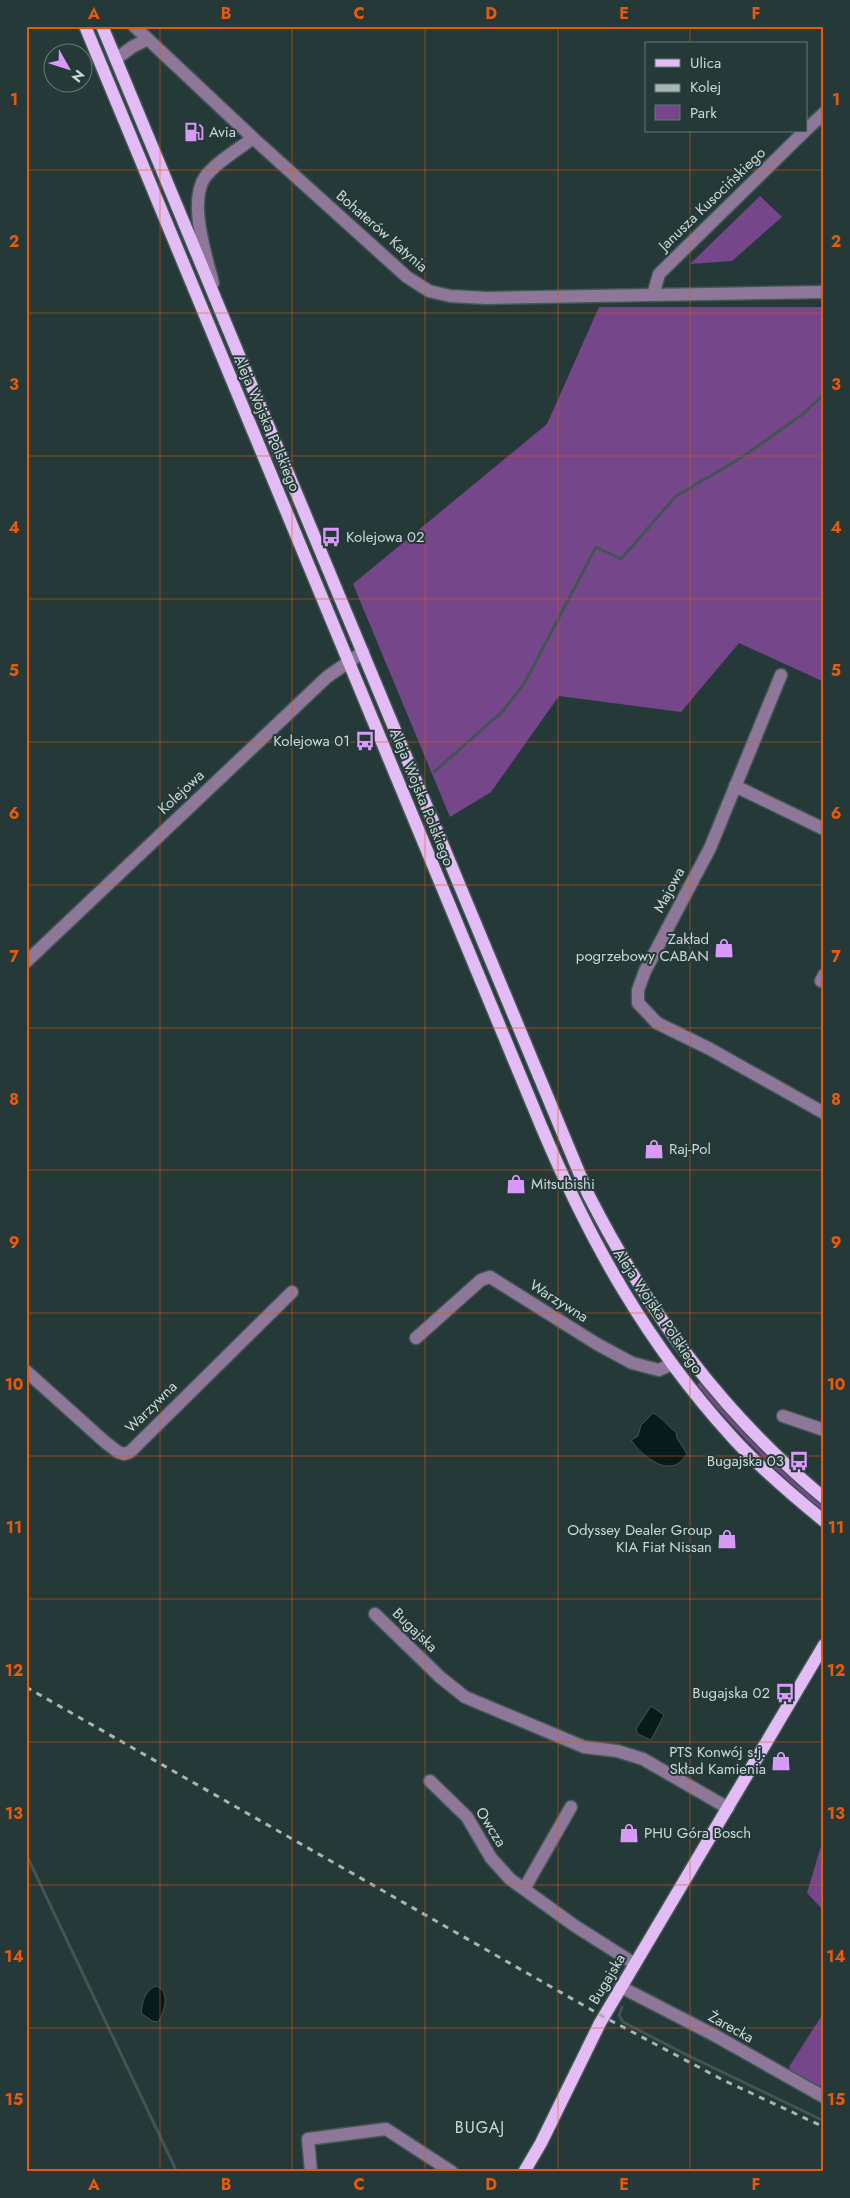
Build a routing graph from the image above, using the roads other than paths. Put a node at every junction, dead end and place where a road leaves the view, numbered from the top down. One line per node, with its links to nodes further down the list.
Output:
1 (85, 26): 14 (main road, Aleja Wojska Polskiego)
2 (102, 26): 5 (main road, Aleja Wojska Polskiego)
3 (134, 26): 4 (street, Bohaterów Katynia)
4 (148, 39): 5 (street); 9 (street, Bohaterów Katynia)
5 (116, 59): 12 (main road, Aleja Wojska Polskiego)
6 (824, 113): 7 (street, Janusza Kusocińskiego)
7 (808, 128)
8 (804, 132): 11 (street, Janusza Kusocińskiego)
9 (253, 138): 11 (street, Bohaterów Katynia); 12 (street)
10 (824, 292): 11 (street, Bohaterów Katynia)
11 (653, 295)
12 (221, 314): 13 (main road, Aleja Wojska Polskiego)
13 (363, 652): 14 (street, Kolejowa); 26 (main road, Aleja Wojska Polskiego)
14 (348, 662): 18 (street, Kolejowa); 22 (main road, Aleja Wojska Polskiego)
15 (781, 676): 16 (street, Majowa)
16 (735, 786): 17 (street); 19 (street, Majowa)
17 (824, 829)
18 (26, 962)
19 (824, 1113)
20 (292, 1292): 23 (street, Warzywna)
21 (416, 1338): 22 (street, Warzywna)
22 (672, 1364): 27 (main road, Aleja Wojska Polskiego)
23 (26, 1371)
24 (783, 1416): 25 (street)
25 (824, 1430)
26 (824, 1498)
27 (824, 1521)
28 (375, 1614): 32 (street, Bugajska)
29 (824, 1645): 32 (main road, Bugajska)
30 (430, 1781): 33 (street, Owcza)
31 (571, 1807): 33 (street)
32 (728, 1808): 34 (main road, Bugajska)
33 (524, 1889): 34 (street, Owcza)
34 (635, 1964): 35 (main road, Bugajska)
35 (621, 1987): 36 (street, Żarecka); 39 (main road, Bugajska)
36 (824, 2097)
37 (311, 2172): 38 (street)
38 (452, 2172)
39 (524, 2172)

